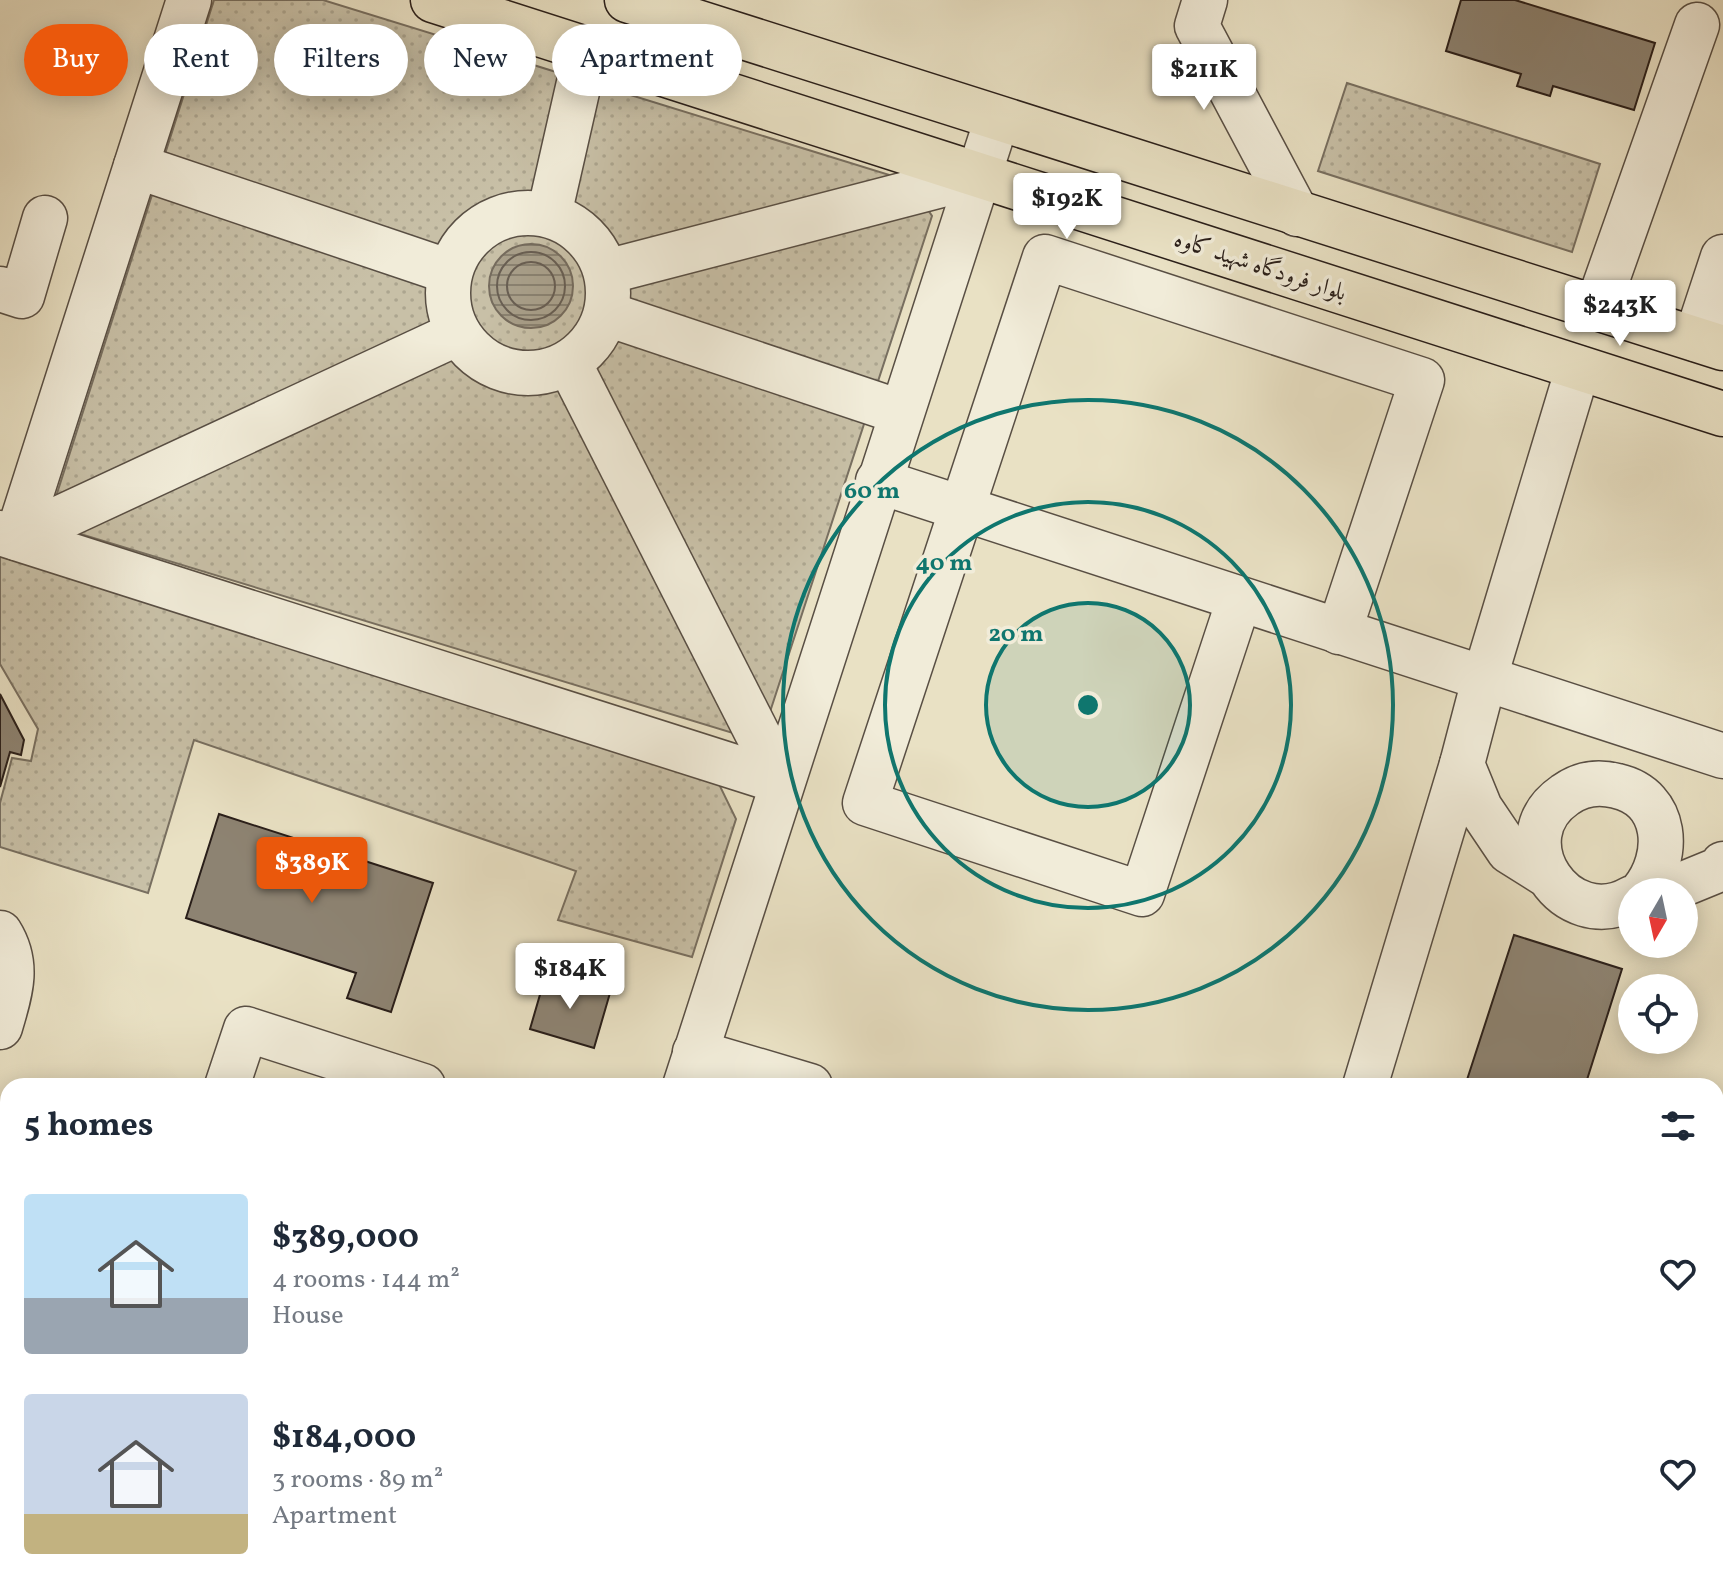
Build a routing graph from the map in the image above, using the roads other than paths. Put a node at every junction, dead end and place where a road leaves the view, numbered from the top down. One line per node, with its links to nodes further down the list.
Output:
1 (189, 0): 10 (street)
2 (433, 0): 6 (main road, بلوار فرودگاه شهید کاوه)
3 (627, 0): 9 (main road)
4 (1205, 0): 12 (street)
5 (1697, 25): 19 (street)
6 (552, 40)
7 (576, 96): 13 (street)
8 (724, 96): 11 (main road, بلوار فرودگاه شهید کاوه)
9 (997, 119): 11 (street); 12 (main road)
10 (136, 166): 16 (street); 28 (street)
11 (976, 176): 18 (street); 23 (main road, بلوار فرودگاه شهید کاوه); 24 (street)
12 (1297, 214): 19 (main road)
13 (549, 215): 16 (street); 18 (street)
14 (45, 218): 17 (street)
15 (1723, 257): 21 (street)
16 (450, 272): 20 (street)
17 (0, 289)
18 (606, 293): 22 (street); 24 (street)
19 (1597, 308): 21 (main road); 23 (main road)
20 (458, 333): 22 (street); 28 (street)
21 (1710, 344)
22 (569, 363): 34 (street)
23 (1578, 368): 25 (main road, بلوار فرودگاه شهید کاوه); 31 (street)
24 (900, 412): 26 (street)
25 (1723, 414)
26 (878, 481): 27 (street); 34 (street)
27 (962, 509): 29 (street); 29 (street); 30 (street)
28 (8, 536): 34 (street)
29 (1239, 600): 30 (street)
30 (1339, 632): 31 (street)
31 (1484, 680): 32 (street); 33 (street)
32 (1723, 756)
33 (1462, 764): 36 (street); 46 (street)
34 (782, 782): 42 (street)
35 (1723, 864): 38 (street)
36 (1544, 873): 37 (street); 39 (street)
37 (1652, 878)
38 (1694, 878)
39 (1618, 904)
40 (0, 933): 41 (street)
41 (0, 1027)
42 (690, 1069): 45 (street)
43 (230, 1078): 44 (street)
44 (398, 1078)
45 (754, 1078)
46 (1367, 1078)

